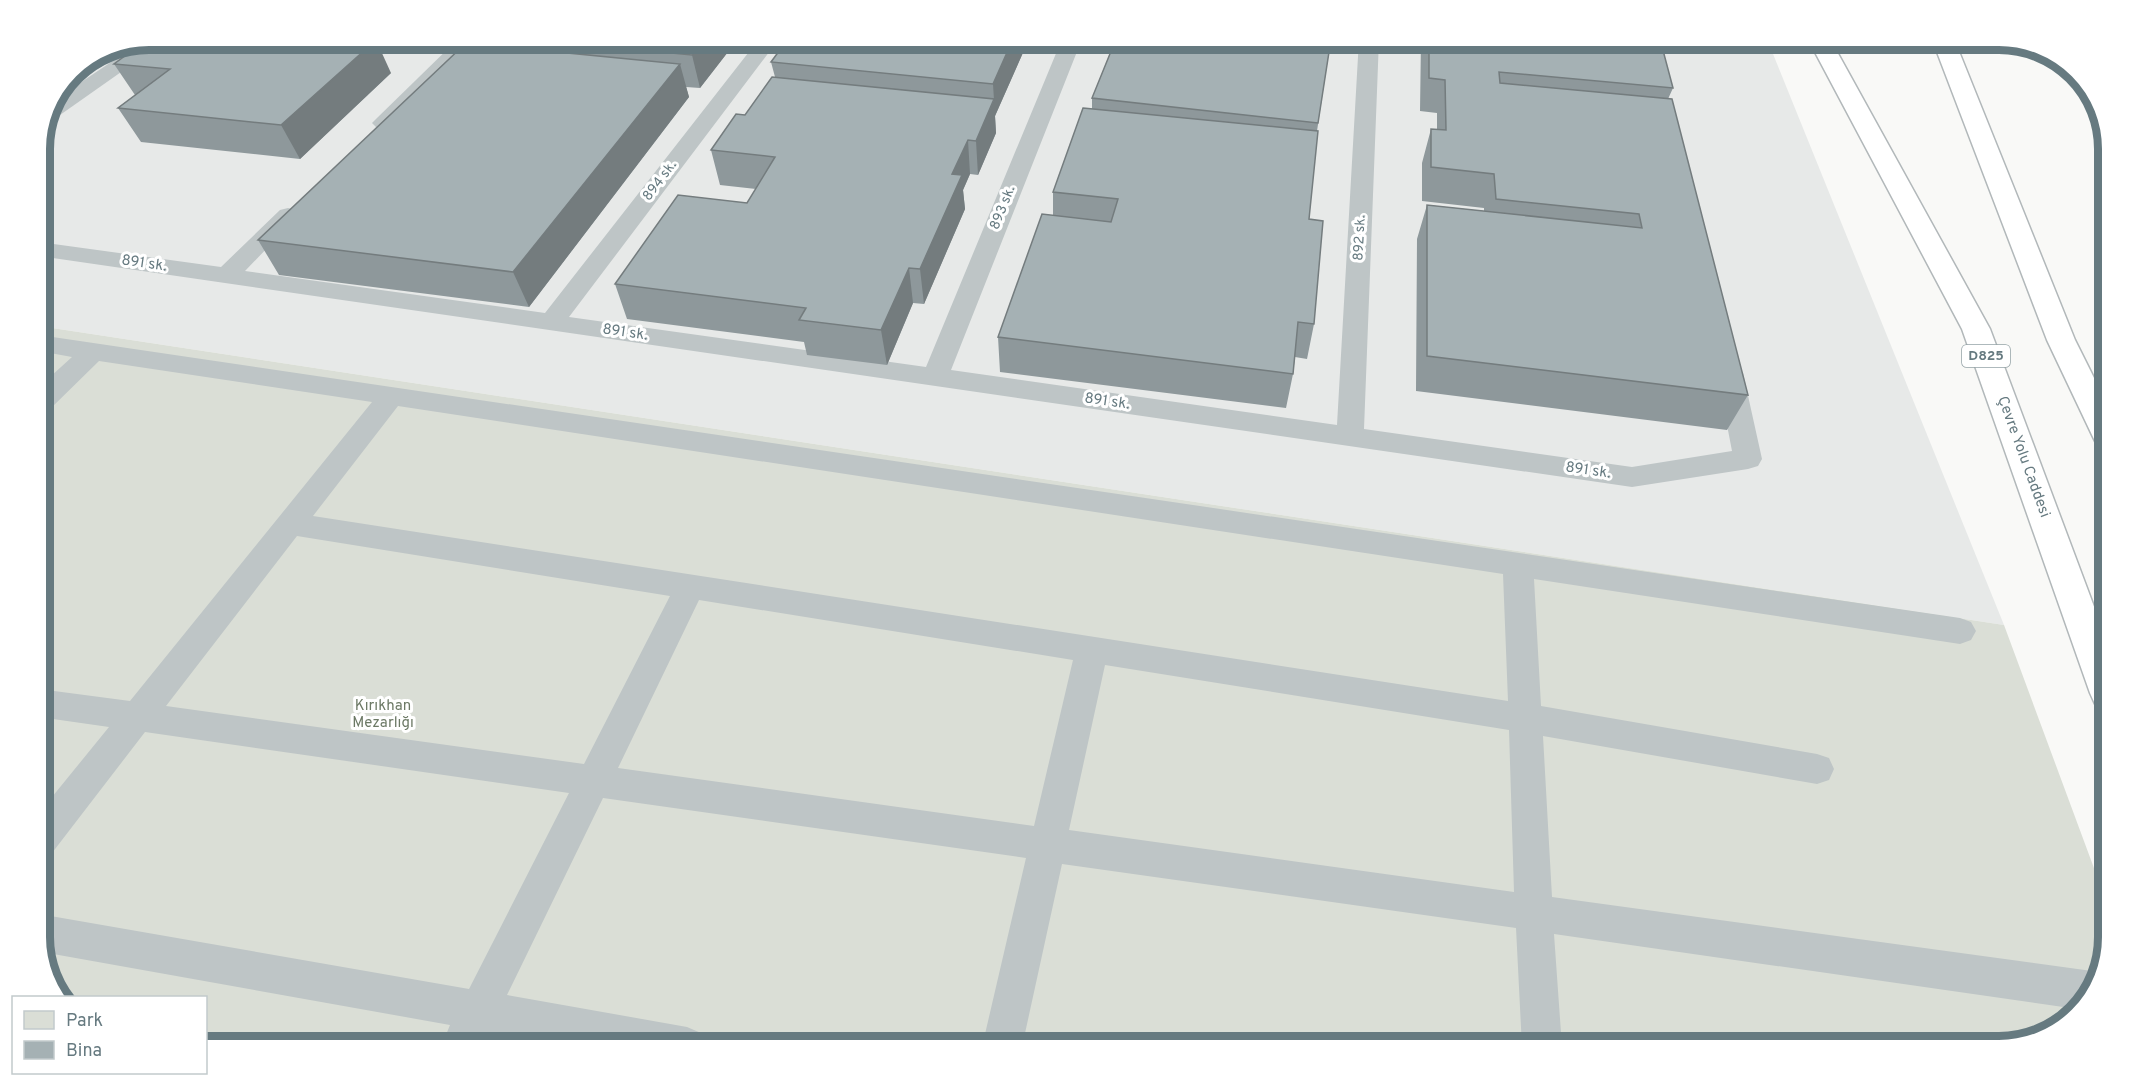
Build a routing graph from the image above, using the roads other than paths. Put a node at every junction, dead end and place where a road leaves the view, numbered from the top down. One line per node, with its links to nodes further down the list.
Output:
1 (142, 50): 8 (lane)
2 (458, 50): 9 (lane)
3 (760, 50): 13 (lane, 894 sk.)
4 (1068, 50): 17 (lane, 893 sk.)
5 (1368, 50): 21 (lane, 892 sk.)
6 (1825, 50): 27 (highway, Çevre Yolu Caddesi / D825)
7 (1947, 50): 20 (highway)
8 (59, 107)
9 (368, 137)
10 (302, 202): 12 (lane)
11 (50, 251): 12 (lane, 891 sk.)
12 (226, 275): 13 (lane, 891 sk.)
13 (552, 322): 17 (lane, 891 sk.)
14 (50, 344): 15 (lane)
15 (94, 351): 18 (lane); 19 (lane)
16 (1726, 355): 21 (lane, 891 sk.)
17 (935, 377): 21 (lane, 891 sk.)
18 (50, 393)
19 (392, 395): 22 (lane); 23 (lane)
20 (2097, 415)
21 (1350, 436)
22 (291, 524): 24 (lane); 29 (lane)
23 (1518, 564): 25 (lane); 30 (lane)
24 (691, 586): 26 (lane); 32 (lane)
25 (1960, 631)
26 (1092, 650): 30 (lane); 34 (lane)
27 (2098, 664)
28 (50, 705): 29 (lane)
29 (138, 717): 32 (lane); 33 (lane)
30 (1525, 718): 31 (lane); 35 (lane)
31 (1817, 769)
32 (594, 781): 34 (lane); 38 (lane)
33 (50, 827)
34 (1048, 845): 35 (lane); 41 (lane)
35 (1534, 913): 37 (lane); 42 (lane)
36 (50, 935): 38 (lane)
37 (2083, 990)
38 (480, 1010): 39 (lane); 40 (lane)
39 (467, 1036)
40 (625, 1036)
41 (1005, 1036)
42 (1541, 1036)

